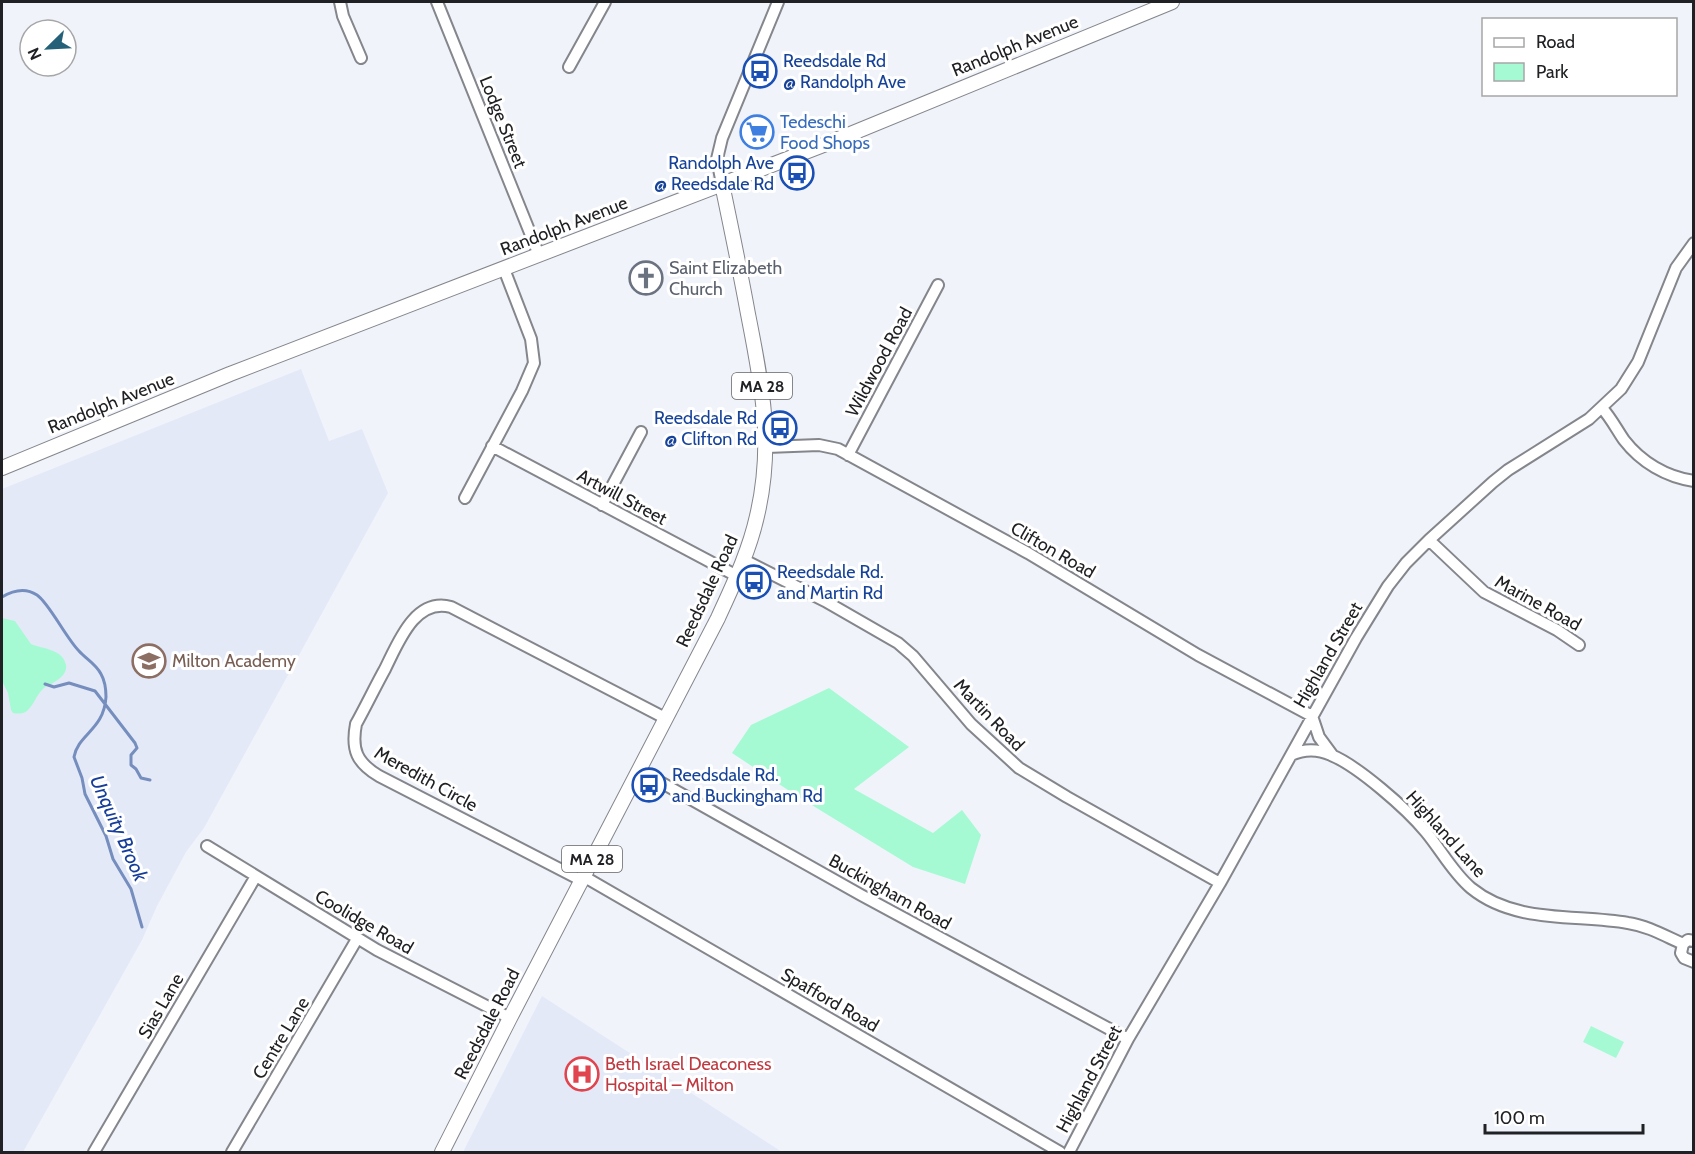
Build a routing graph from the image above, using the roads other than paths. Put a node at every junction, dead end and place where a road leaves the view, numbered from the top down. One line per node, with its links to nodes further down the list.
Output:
1 (340, 2): 6 (street)
2 (437, 2): 10 (street, Lodge Street)
3 (605, 2): 7 (street)
4 (778, 2): 8 (street, Reedsdale Road)
5 (1172, 2): 8 (main road, Randolph Avenue)
6 (361, 58)
7 (569, 67)
8 (722, 184): 10 (main road, Randolph Avenue); 16 (main road, Reedsdale Road / MA 28)
9 (1694, 243): 13 (street, Highland Street)
10 (539, 255): 11 (main road, Randolph Avenue)
11 (504, 268): 15 (street); 18 (main road, Randolph Avenue)
12 (938, 285): 17 (street, Wildwood Road)
13 (1602, 408): 19 (street); 22 (street, Highland Street)
14 (641, 432): 21 (street)
15 (492, 446): 20 (street); 21 (street, Artwill Street)
16 (767, 447): 17 (street, Clifton Road); 23 (main road, Reedsdale Road / MA 28)
17 (849, 455): 26 (street, Clifton Road)
18 (2, 468)
19 (1694, 481)
20 (465, 498)
21 (603, 505): 24 (street, Artwill Street)
22 (1429, 540): 25 (street, Marine Road); 26 (street, Highland Street)
23 (744, 560): 24 (main road, Reedsdale Road / MA 28); 34 (street, Martin Road)
24 (737, 576): 27 (main road, Reedsdale Road / MA 28)
25 (1579, 645)
26 (1312, 716): 28 (street, Highland Street); 29 (street, Highland Lane)
27 (665, 718): 30 (main road, Reedsdale Road / MA 28); 33 (street, Meredith Circle)
28 (1291, 755): 29 (street, Highland Lane); 34 (street, Highland Street)
29 (1333, 756): 36 (street, Highland Lane)
30 (639, 770): 33 (main road, Reedsdale Road / MA 28); 39 (street, Buckingham Road)
31 (207, 846): 32 (street, Coolidge Road)
32 (256, 876): 35 (street, Coolidge Road); 40 (street, Sias Lane)
33 (582, 878): 38 (main road, Reedsdale Road / MA 28); 43 (street, Spafford Road)
34 (1220, 883): 39 (street, Highland Street)
35 (357, 939): 38 (street, Coolidge Road); 41 (street, Centre Lane)
36 (1688, 942): 37 (street, Highland Lane)
37 (1694, 962)
38 (510, 1017): 42 (main road, Reedsdale Road / MA 28)
39 (1128, 1039): 44 (street, Highland Street)
40 (99, 1151)
41 (232, 1152)
42 (442, 1152)
43 (1060, 1152)
44 (1069, 1152)

